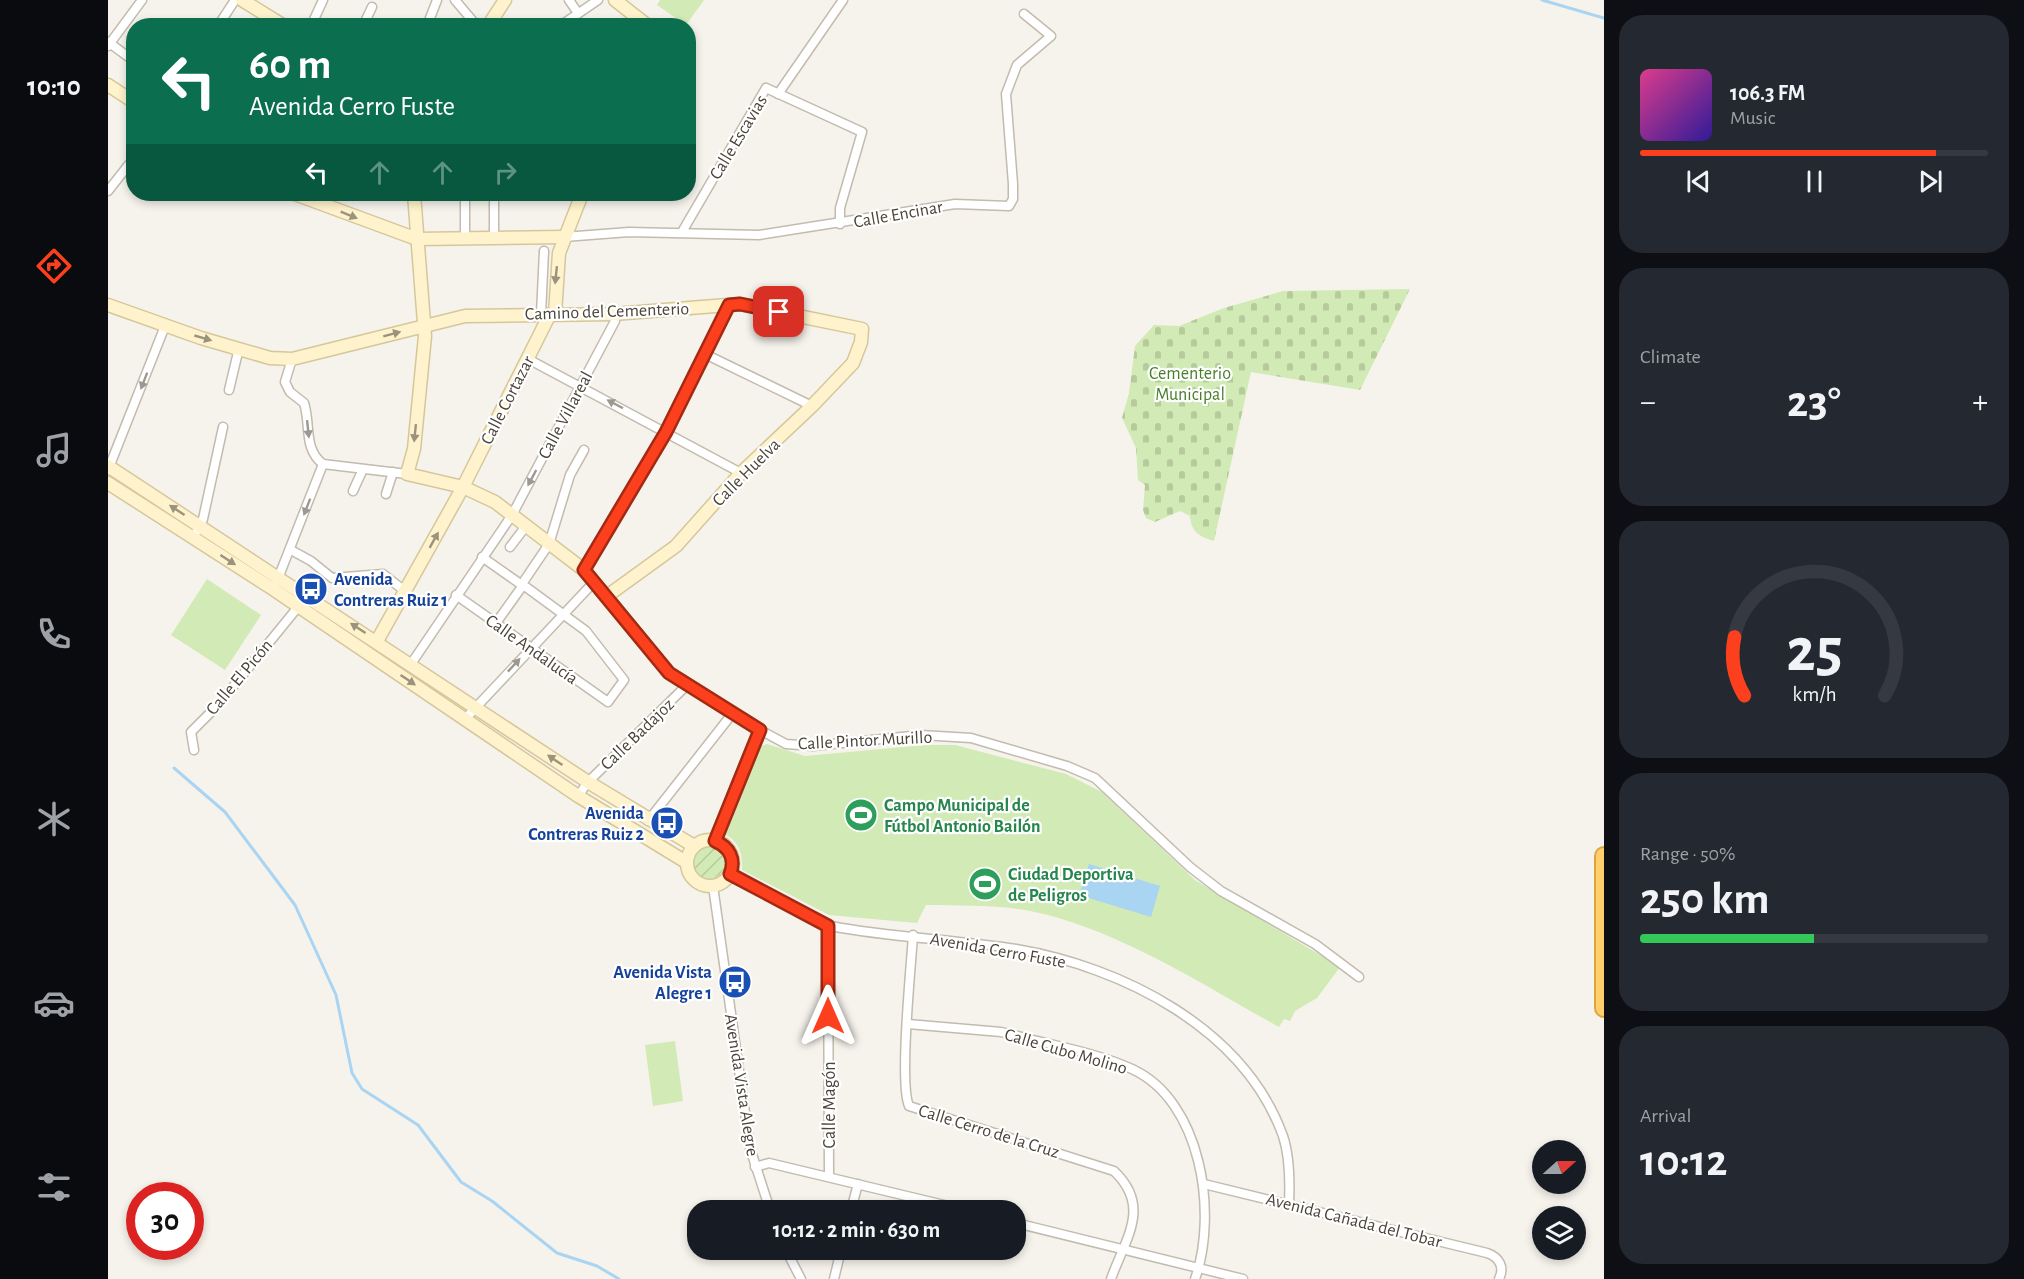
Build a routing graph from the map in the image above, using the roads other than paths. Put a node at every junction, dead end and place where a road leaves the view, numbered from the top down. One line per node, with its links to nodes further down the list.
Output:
1 (142, 0): 15 (street)
2 (235, 0): 16 (street)
3 (242, 0): 17 (street)
4 (323, 0): 18 (street)
5 (437, 0): 20 (street)
6 (455, 0): 21 (street)
7 (505, 0): 22 (street)
8 (569, 0): 13 (street)
9 (597, 0): 13 (street)
10 (615, 0): 24 (street)
11 (843, 0): 29 (street, Calle Escavias)
12 (372, 7): 19 (street)
13 (578, 13): 23 (street)
14 (1024, 14): 38 (street, Calle Encinar)
15 (128, 18)
16 (223, 18)
17 (271, 18)
18 (315, 18)
19 (367, 18)
20 (430, 18)
21 (470, 18)
22 (493, 18)
23 (571, 18)
24 (638, 18)
25 (126, 21): 26 (street)
26 (109, 44): 27 (street)
27 (126, 56)
28 (108, 85): 30 (street)
29 (778, 94): 38 (street); 39 (street, Calle Escavias)
30 (126, 97)
31 (126, 168): 32 (street)
32 (108, 191)
33 (314, 201): 43 (street, one-way to 43)
34 (414, 201): 43 (street)
35 (465, 201): 41 (street)
36 (494, 201): 42 (street)
37 (579, 201): 40 (street)
38 (840, 224): 39 (street, Calle Encinar)
39 (682, 232): 40 (street, Calle Encinar)
40 (564, 237): 42 (street); 47 (street, one-way to 47)
41 (465, 238): 42 (street); 43 (street)
42 (494, 238)
43 (417, 239): 49 (street)
44 (544, 251): 47 (street)
45 (729, 305): 48 (street, Camino del Cementerio); 51 (street, Camino del Cementerio); 53 (street)
46 (110, 310): 50 (street)
47 (549, 314): 48 (street, Camino del Cementerio); 49 (street, Camino del Cementerio); 55 (street, Calle Cortazar)
48 (614, 314): 56 (street, Calle Villareal)
49 (424, 325): 54 (street, Camino del Cementerio, one-way to 49); 67 (street, one-way to 67)
50 (165, 326): 52 (street, one-way to 52); 63 (street, one-way to 63)
51 (862, 329): 58 (street, Calle Huelva)
52 (239, 348): 54 (street); 57 (street)
53 (707, 355): 58 (street); 60 (street)
54 (292, 359): 62 (street, one-way to 62)
55 (528, 359): 56 (street); 69 (street, Calle Cortazar)
56 (581, 386): 60 (street, one-way to 56); 72 (street, Calle Villareal, one-way to 72)
57 (229, 390)
58 (812, 406): 66 (street, Calle Huelva)
59 (223, 427): 73 (street)
60 (666, 432): 66 (street); 80 (street)
61 (584, 450): 76 (street)
62 (323, 464): 64 (street, Calle Pintor Murillo); 78 (street, one-way to 78)
63 (109, 468): 73 (street, one-way to 63)
64 (363, 469): 65 (street, Calle Pintor Murillo); 70 (street)
65 (393, 472): 67 (street, Calle Pintor Murillo); 71 (street)
66 (741, 473): 87 (street, Calle Huelva)
67 (407, 474): 69 (street, Calle Pintor Murillo)
68 (108, 483): 75 (street)
69 (463, 487): 72 (street, Calle Pintor Murillo); 85 (street, Calle Cortazar, one-way to 69)
70 (353, 491)
71 (386, 494)
72 (512, 515): 74 (street, Calle Pintor Murillo); 79 (street, Calle Villareal)
73 (200, 525): 75 (street); 81 (street)
74 (526, 526): 76 (street, Calle Pintor Murillo); 77 (street)
75 (193, 537): 84 (street, one-way to 84)
76 (549, 544): 80 (street, Calle Pintor Murillo); 83 (street)
77 (510, 547)
78 (291, 550): 81 (street); 85 (street)
79 (482, 557): 83 (street); 86 (street, Calle Villareal)
80 (584, 570): 82 (street, Calle Pintor Murillo)
81 (279, 577): 84 (street); 91 (street, one-way to 81)
82 (594, 582): 87 (street, Calle Pintor Murillo); 89 (street)
83 (523, 585): 89 (street); 90 (street)
84 (273, 589): 88 (street)
85 (406, 592): 91 (street, Calle Cortazar)
86 (456, 596): 90 (street, Calle Andalucía); 94 (street, Calle Villareal)
87 (607, 596): 95 (street, Calle Pintor Murillo)
88 (298, 608): 93 (street); 100 (street, Calle El Picón)
89 (564, 614): 92 (street); 92 (street, Calle Andalucía)
90 (496, 623): 92 (street, Calle Andalucía)
91 (377, 641): 93 (street); 94 (street)
92 (530, 648): 96 (street, one-way to 92)
93 (369, 653): 98 (street, one-way to 98)
94 (411, 664): 96 (street)
95 (686, 686): 97 (street, Calle Pintor Murillo); 101 (street, Calle Badajoz)
96 (474, 707): 98 (street); 101 (street, one-way to 96)
97 (732, 714): 99 (street, Calle Pintor Murillo); 103 (street)
98 (465, 718): 102 (street)
99 (760, 730): 104 (street); 112 (street, Calle Pintor Murillo)
100 (194, 750)
101 (588, 782): 102 (street, Calle Badajoz); 103 (street)
102 (578, 796): 107 (street)
103 (648, 821): 105 (street)
104 (715, 841): 105 (street); 108 (street)
105 (694, 846): 107 (street)
106 (1604, 856): 113 (highway)
107 (686, 862): 109 (street)
108 (730, 874): 109 (street); 110 (street, Avenida Cerro Fuste)
109 (713, 886): 115 (street, Avenida Vista Alegre)
110 (828, 926): 111 (street, Avenida Cerro Fuste); 116 (street, Calle Magón)
111 (913, 935): 114 (street, Calle Cerro de la Cruz); 122 (street, Avenida Cerro Fuste)
112 (1359, 977)
113 (1604, 1008)
114 (908, 1024): 118 (street, Calle Cubo Molino); 124 (street, Calle Cerro de la Cruz)
115 (755, 1167): 116 (street); 119 (street, Avenida Vista Alegre)
116 (829, 1176): 117 (street)
117 (858, 1184): 120 (street); 121 (street)
118 (1204, 1184): 122 (street, Avenida Cañada del Tobar); 127 (street, Calle Cubo Molino)
119 (767, 1200)
120 (854, 1200)
121 (924, 1200)
122 (1289, 1203): 133 (street, Avenida Cañada del Tobar)
123 (1026, 1225): 124 (street)
124 (1121, 1249): 127 (street); 130 (street)
125 (791, 1260): 128 (street)
126 (839, 1260): 129 (street)
127 (1199, 1268): 131 (street, Calle Cubo Molino); 132 (street)
128 (801, 1279)
129 (834, 1279)
130 (1111, 1279)
131 (1195, 1279)
132 (1243, 1279)
133 (1499, 1279)

